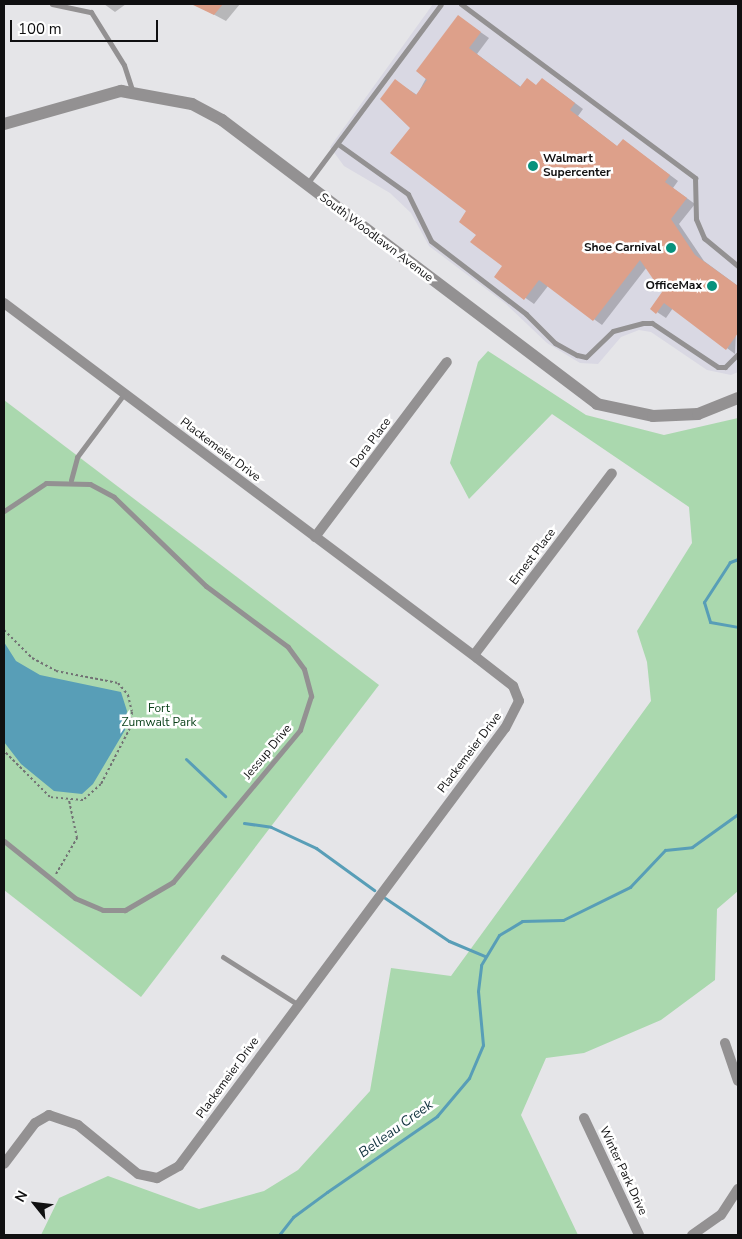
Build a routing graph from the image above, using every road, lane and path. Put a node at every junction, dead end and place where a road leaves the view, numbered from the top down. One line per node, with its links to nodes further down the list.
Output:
1 (52, 4): 4 (lane)
2 (441, 4): 6 (lane)
3 (461, 4): 8 (lane)
4 (133, 92): 5 (street, South Woodlawn Avenue); 7 (street, South Woodlawn Avenue)
5 (4, 124)
6 (338, 144): 7 (lane); 10 (lane)
7 (306, 185): 13 (street, South Woodlawn Avenue)
8 (738, 266)
9 (4, 303): 12 (street, Plackemeier Drive)
10 (738, 354)
11 (447, 362): 17 (street, Dora Place)
12 (124, 394): 15 (lane); 17 (street, Plackemeier Drive)
13 (738, 398)
14 (612, 473): 19 (street, Ernest Place)
15 (72, 480): 16 (lane, Jessup Drive); 23 (lane, Jessup Drive)
16 (5, 508)
17 (315, 537): 19 (street, Plackemeier Drive)
18 (4, 630): 21 (path)
19 (474, 655): 25 (street, Plackemeier Drive)
20 (4, 752): 21 (path)
21 (70, 801): 23 (path)
22 (4, 841): 23 (lane, Jessup Drive)
23 (52, 880)
24 (223, 957): 25 (lane)
25 (297, 1004): 29 (street, Plackemeier Drive)
26 (725, 1043): 27 (street)
27 (738, 1081)
28 (584, 1118): 31 (street, Winter Park Drive)
29 (4, 1164)
30 (738, 1189): 32 (street)
31 (639, 1235)
32 (692, 1235)

